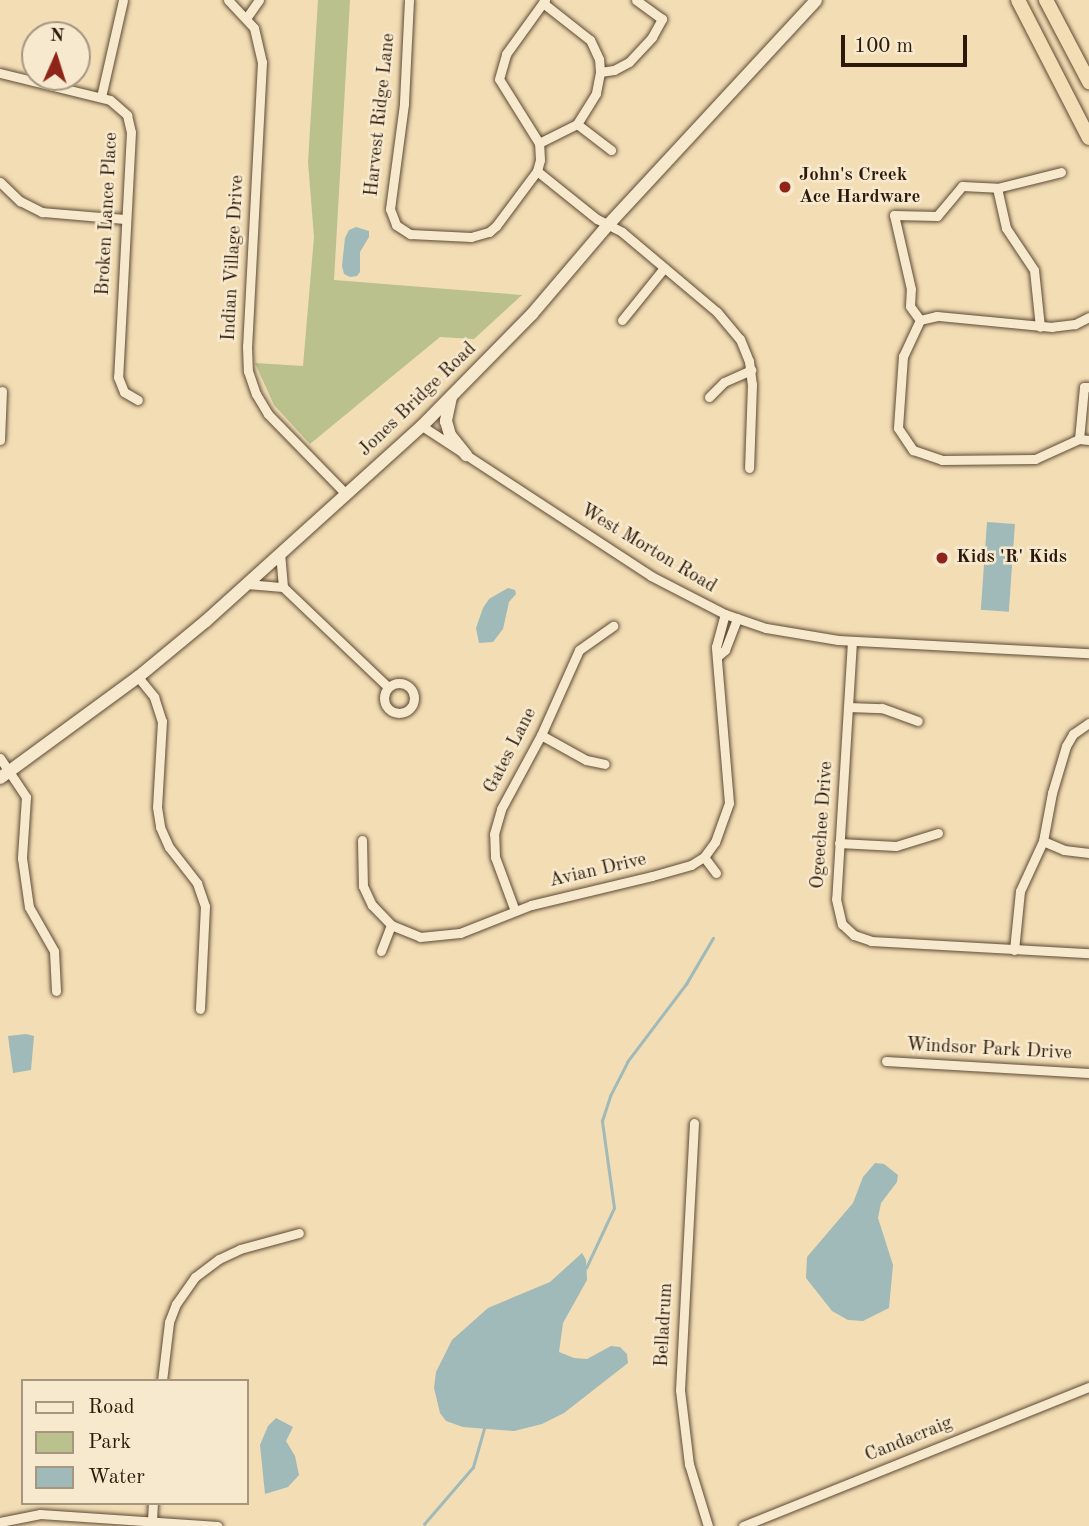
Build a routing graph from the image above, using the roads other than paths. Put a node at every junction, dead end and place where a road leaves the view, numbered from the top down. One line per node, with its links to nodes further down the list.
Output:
1 (123, 0): 14 (street)
2 (228, 0): 10 (street, Indian Village Drive)
3 (259, 0): 10 (street)
4 (409, 0): 19 (street, Harvest Ridge Lane)
5 (636, 0): 11 (street)
6 (816, 0): 24 (main road, Jones Bridge Road)
7 (1018, 0): 16 (highway)
8 (1046, 0): 13 (highway)
9 (544, 1): 11 (street); 17 (street)
10 (247, 17): 41 (street, Indian Village Drive)
11 (600, 72): 15 (street)
12 (0, 73): 14 (street, Broken Lance Place)
13 (1089, 82)
14 (101, 97): 23 (street, Broken Lance Place)
15 (577, 124): 17 (street); 18 (street)
16 (1089, 138)
17 (539, 143): 19 (street)
18 (611, 150)
19 (537, 171): 24 (street)
20 (1061, 172): 22 (street)
21 (0, 183): 23 (street)
22 (997, 188): 28 (street); 29 (street)
23 (126, 219): 35 (street, Broken Lance Place)
24 (608, 225): 25 (street); 33 (main road, Jones Bridge Road)
25 (664, 268): 27 (street); 30 (street)
26 (1089, 317): 29 (street)
27 (622, 320)
28 (920, 320): 29 (street); 37 (street)
29 (1040, 327)
30 (751, 370): 34 (street); 40 (street)
31 (1089, 387): 37 (street)
32 (2, 391): 38 (street)
33 (452, 397): 36 (main road, Jones Bridge Road); 39 (main road)
34 (709, 397)
35 (138, 400)
36 (422, 426): 39 (street, West Morton Road); 41 (main road, Jones Bridge Road)
37 (1084, 439)
38 (0, 440)
39 (466, 455): 45 (street, West Morton Road)
40 (749, 468)
41 (346, 494): 42 (main road, Jones Bridge Road)
42 (280, 554): 43 (main road, Jones Bridge Road); 44 (street)
43 (247, 584): 44 (street); 51 (main road, Jones Bridge Road)
44 (283, 587): 52 (street)
45 (725, 614): 46 (street, West Morton Road); 50 (street)
46 (737, 618): 48 (street, West Morton Road); 50 (street)
47 (613, 626): 56 (street, Gates Lane)
48 (852, 642): 49 (street, West Morton Road); 53 (street, Ogeechee Drive)
49 (1089, 653)
50 (719, 655): 65 (street)
51 (138, 677): 59 (main road, Jones Bridge Road); 73 (street)
52 (388, 687)
53 (848, 707): 54 (street); 63 (street, Ogeechee Drive)
54 (918, 721)
55 (1089, 723): 62 (street)
56 (541, 735): 58 (street); 67 (street, Gates Lane)
57 (0, 758): 59 (street)
58 (605, 764)
59 (5, 774): 72 (street)
60 (938, 833): 63 (street)
61 (362, 840): 68 (street)
62 (1043, 841): 64 (street); 69 (street)
63 (839, 843): 69 (street, Ogeechee Drive)
64 (1089, 853)
65 (704, 857): 66 (street); 67 (street, Avian Drive)
66 (716, 873)
67 (515, 911): 68 (street, Avian Drive)
68 (391, 925): 70 (street)
69 (1014, 950): 71 (street, Ogeechee Drive)
70 (381, 951)
71 (1089, 953)
72 (56, 991)
73 (200, 1009)
74 (886, 1061): 75 (street, Windsor Park Drive)
75 (1089, 1073)
76 (694, 1123): 84 (street, Belladrum)
77 (299, 1233): 78 (street)
78 (162, 1379)
79 (1089, 1387): 85 (street, Candacraig)
80 (153, 1505): 81 (street)
81 (152, 1521): 82 (street); 83 (street)
82 (0, 1522)
83 (218, 1526)
84 (708, 1526)
85 (743, 1526)

